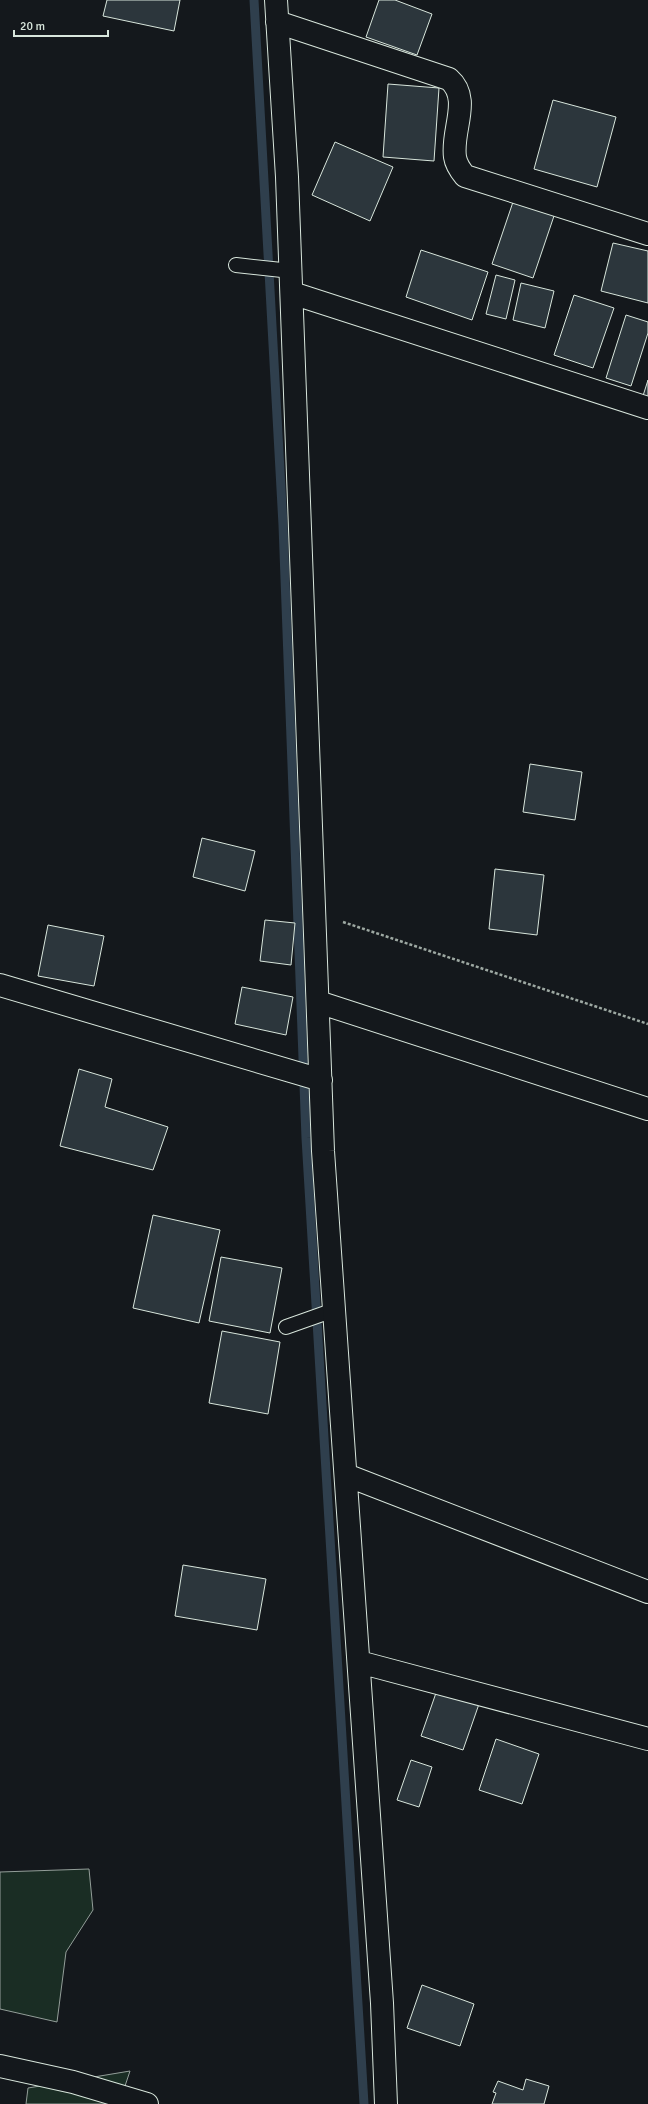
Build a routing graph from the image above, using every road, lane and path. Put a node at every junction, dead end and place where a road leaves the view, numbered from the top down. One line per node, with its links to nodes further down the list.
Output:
1 (276, 0): 2 (street)
2 (277, 22): 3 (street); 5 (street)
3 (648, 234)
4 (236, 265): 5 (lane)
5 (287, 271): 6 (street)
6 (292, 293): 7 (street); 8 (street)
7 (648, 408)
8 (315, 913): 10 (street); 11 (path)
9 (0, 985): 12 (street)
10 (318, 1002): 12 (street); 13 (street)
11 (648, 1024)
12 (321, 1080): 14 (street)
13 (648, 1109)
14 (334, 1310): 15 (lane); 16 (street)
15 (286, 1327)
16 (346, 1475): 17 (street); 18 (street)
17 (648, 1592)
18 (359, 1662): 19 (street); 22 (street)
19 (648, 1739)
20 (0, 2066): 21 (street)
21 (147, 2104)
22 (386, 2104)

